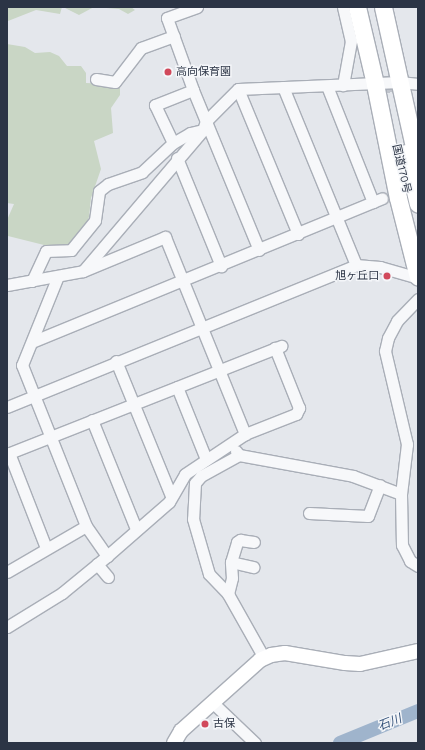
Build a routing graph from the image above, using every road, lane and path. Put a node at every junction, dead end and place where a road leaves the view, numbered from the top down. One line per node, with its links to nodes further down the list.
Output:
1 (197, 7): 7 (street)
2 (343, 7): 10 (street)
3 (357, 7): 11 (highway)
4 (364, 7): 11 (highway, 国道170号)
5 (373, 7): 11 (highway, 国道170号)
6 (383, 7): 11 (highway)
7 (174, 36): 8 (street); 15 (street)
8 (96, 79)
9 (418, 84): 11 (street)
10 (343, 85): 11 (street); 12 (street)
11 (387, 85): 19 (highway); 20 (highway, 国道170号); 23 (highway, 国道170号); 29 (highway)
12 (327, 86): 13 (street); 21 (street)
13 (283, 87): 14 (street); 21 (street)
14 (238, 89): 16 (street); 22 (street)
15 (193, 90): 16 (street); 17 (street)
16 (204, 126): 17 (street); 18 (street); 24 (street)
17 (173, 143): 30 (street)
18 (177, 158): 26 (street); 27 (street)
19 (418, 165)
20 (418, 204)
21 (336, 218): 22 (street); 25 (street)
22 (298, 234): 24 (street)
23 (418, 241)
24 (259, 250): 26 (street)
25 (356, 265): 29 (street); 34 (street)
26 (221, 266): 31 (street)
27 (83, 271): 28 (street); 31 (street)
28 (58, 276): 30 (street); 35 (street)
29 (418, 277)
30 (32, 280): 32 (street)
31 (183, 281): 34 (street); 35 (street)
32 (7, 285)
33 (418, 300): 50 (street)
34 (202, 326): 36 (street); 37 (street)
35 (34, 341): 39 (street)
36 (116, 361): 39 (street); 40 (street)
37 (218, 369): 38 (street); 43 (street); 43 (street)
38 (177, 387): 40 (street); 48 (street)
39 (34, 395): 41 (street); 44 (street)
40 (134, 404): 42 (street); 51 (street)
41 (7, 407)
42 (92, 420): 44 (street); 54 (street)
43 (245, 434): 45 (street)
44 (51, 436): 46 (street); 53 (street)
45 (234, 442): 47 (street); 48 (street)
46 (8, 454): 56 (street)
47 (239, 455): 49 (street); 64 (street)
48 (206, 459): 51 (street)
49 (380, 485): 50 (street); 52 (street)
50 (401, 494): 60 (street)
51 (171, 496): 54 (street)
52 (309, 513)
53 (86, 526): 56 (street); 57 (street)
54 (136, 529): 57 (street)
55 (254, 542): 58 (street)
56 (46, 548): 62 (street)
57 (107, 556): 59 (street)
58 (231, 562): 61 (street); 64 (street)
59 (97, 564): 63 (street); 65 (street)
60 (418, 566)
61 (253, 567)
62 (7, 572)
63 (108, 577)
64 (228, 594): 67 (street)
65 (7, 627)
66 (418, 651): 67 (main road)
67 (264, 658): 68 (main road)
68 (213, 703): 69 (main road); 70 (street)
69 (174, 743)
70 (255, 743)

